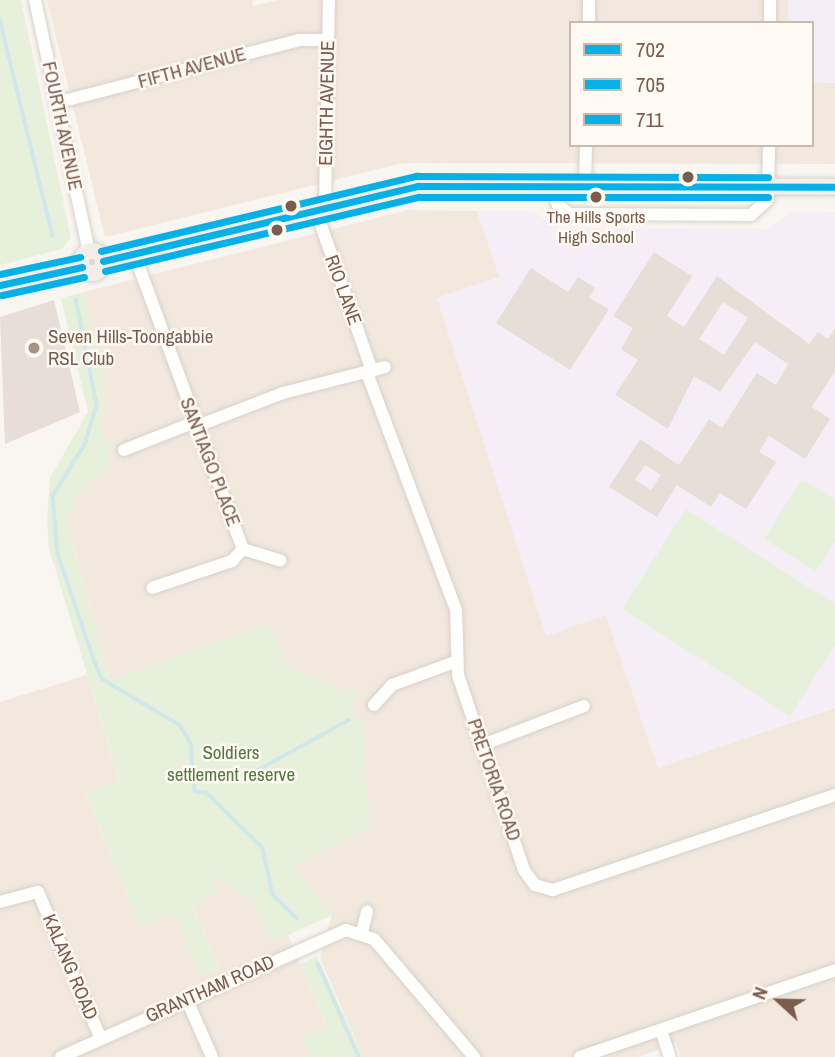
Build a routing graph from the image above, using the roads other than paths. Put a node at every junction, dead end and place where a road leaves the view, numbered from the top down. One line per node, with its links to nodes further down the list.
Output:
1 (35, 0): 8 (street, FOURTH AVENUE)
2 (328, 0): 7 (street, EIGHTH AVENUE)
3 (589, 0): 5 (street)
4 (770, 0): 6 (street)
5 (589, 21)
6 (770, 21)
7 (328, 40): 8 (street, FIFTH AVENUE); 15 (street, EIGHTH AVENUE)
8 (56, 103): 16 (street, FOURTH AVENUE)
9 (586, 147): 14 (street)
10 (769, 147): 12 (street)
11 (552, 187): 12 (street); 14 (main road); 15 (main road)
12 (768, 187): 13 (main road); 14 (main road)
13 (835, 187)
14 (586, 188)
15 (320, 207): 17 (main road); 21 (street, RIO LANE)
16 (89, 251): 18 (main road); 19 (main road)
17 (135, 256): 18 (main road); 22 (street, SANTIAGO PLACE)
18 (103, 261): 19 (main road)
19 (82, 267): 20 (main road)
20 (0, 285)
21 (375, 370): 22 (street); 27 (street, PRETORIA ROAD)
22 (196, 424): 23 (street); 24 (street, SANTIAGO PLACE)
23 (124, 450)
24 (243, 549): 25 (street, SANTIAGO PLACE); 26 (street, SANTIAGO PLACE)
25 (280, 560)
26 (152, 588)
27 (455, 662): 28 (street); 30 (street, PRETORIA ROAD)
28 (374, 705)
29 (584, 706): 30 (street)
30 (482, 745): 31 (street, PRETORIA ROAD)
31 (835, 795)
32 (0, 902): 38 (street, KALANG ROAD)
33 (367, 912): 34 (street)
34 (362, 932): 36 (street, GRANTHAM ROAD); 41 (street)
35 (835, 970): 37 (street)
36 (187, 1000): 38 (street, GRANTHAM ROAD); 40 (street)
37 (661, 1030): 42 (street); 43 (street)
38 (101, 1039): 39 (street, GRANTHAM ROAD)
39 (61, 1057)
40 (212, 1057)
41 (474, 1057)
42 (580, 1057)
43 (670, 1057)

